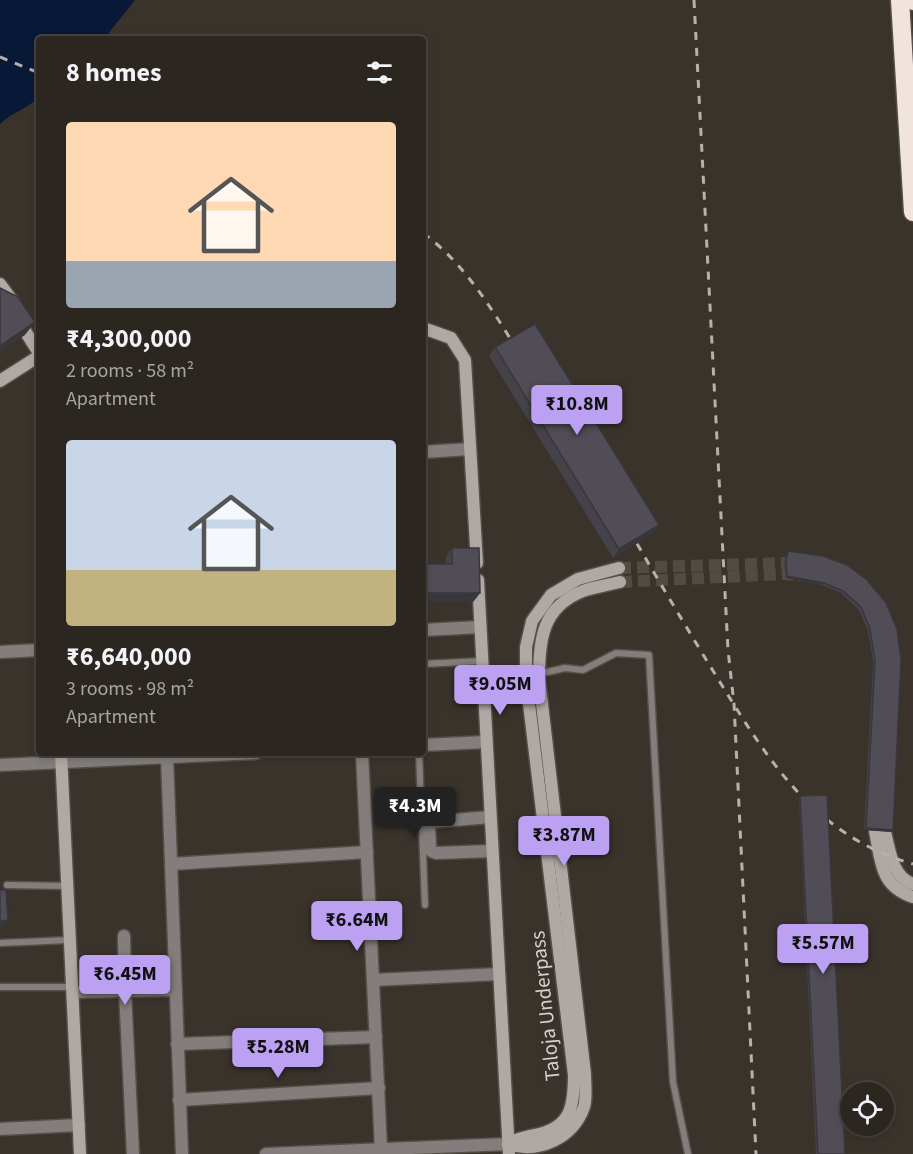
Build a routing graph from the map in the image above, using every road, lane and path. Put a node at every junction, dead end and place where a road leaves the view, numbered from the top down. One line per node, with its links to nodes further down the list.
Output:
1 (900, 0): 2 (highway)
2 (913, 212)
3 (0, 284): 5 (street)
4 (0, 304): 5 (street)
5 (20, 323): 7 (street)
6 (426, 329): 10 (street)
7 (36, 350)
8 (36, 357): 9 (street)
9 (0, 381)
10 (470, 449): 11 (street); 14 (street)
11 (426, 452)
12 (619, 568): 54 (street, Taloja Underpass)
13 (620, 582): 20 (street, Taloja Underpass)
14 (480, 627): 15 (street); 18 (street)
15 (426, 630)
16 (36, 650): 17 (street)
17 (0, 652)
18 (482, 661): 19 (lane); 21 (street)
19 (426, 664)
20 (539, 674): 54 (street, Taloja Underpass); 60 (lane)
21 (486, 742): 22 (street); 29 (street)
22 (426, 745)
23 (183, 756): 26 (street)
24 (362, 756): 31 (street)
25 (419, 756): 37 (lane)
26 (167, 757): 27 (street); 32 (street)
27 (61, 758): 28 (street); 35 (street)
28 (0, 765)
29 (490, 817): 30 (street); 30 (street)
30 (492, 851): 41 (street)
31 (367, 852): 32 (street); 42 (street)
32 (171, 864): 45 (street)
33 (913, 884): 36 (street)
34 (8, 885): 35 (lane)
35 (67, 886): 39 (street)
36 (913, 897)
37 (425, 905)
38 (124, 936): 46 (street)
39 (70, 940): 40 (lane); 44 (street)
40 (0, 943)
41 (499, 974): 42 (street); 54 (street)
42 (373, 980): 47 (street)
43 (0, 987): 44 (lane)
44 (73, 989): 46 (street); 51 (street)
45 (176, 990): 46 (street); 48 (street)
46 (125, 991): 56 (street)
47 (376, 1037): 48 (street); 49 (street)
48 (177, 1044): 50 (street)
49 (378, 1088): 50 (street); 53 (street)
50 (180, 1100): 57 (street)
51 (79, 1125): 52 (street); 55 (street)
52 (0, 1128)
53 (381, 1149): 54 (street); 59 (street)
54 (509, 1149)
55 (80, 1154)
56 (133, 1154)
57 (182, 1154)
58 (266, 1154): 59 (street)
59 (278, 1154)
60 (688, 1154)

